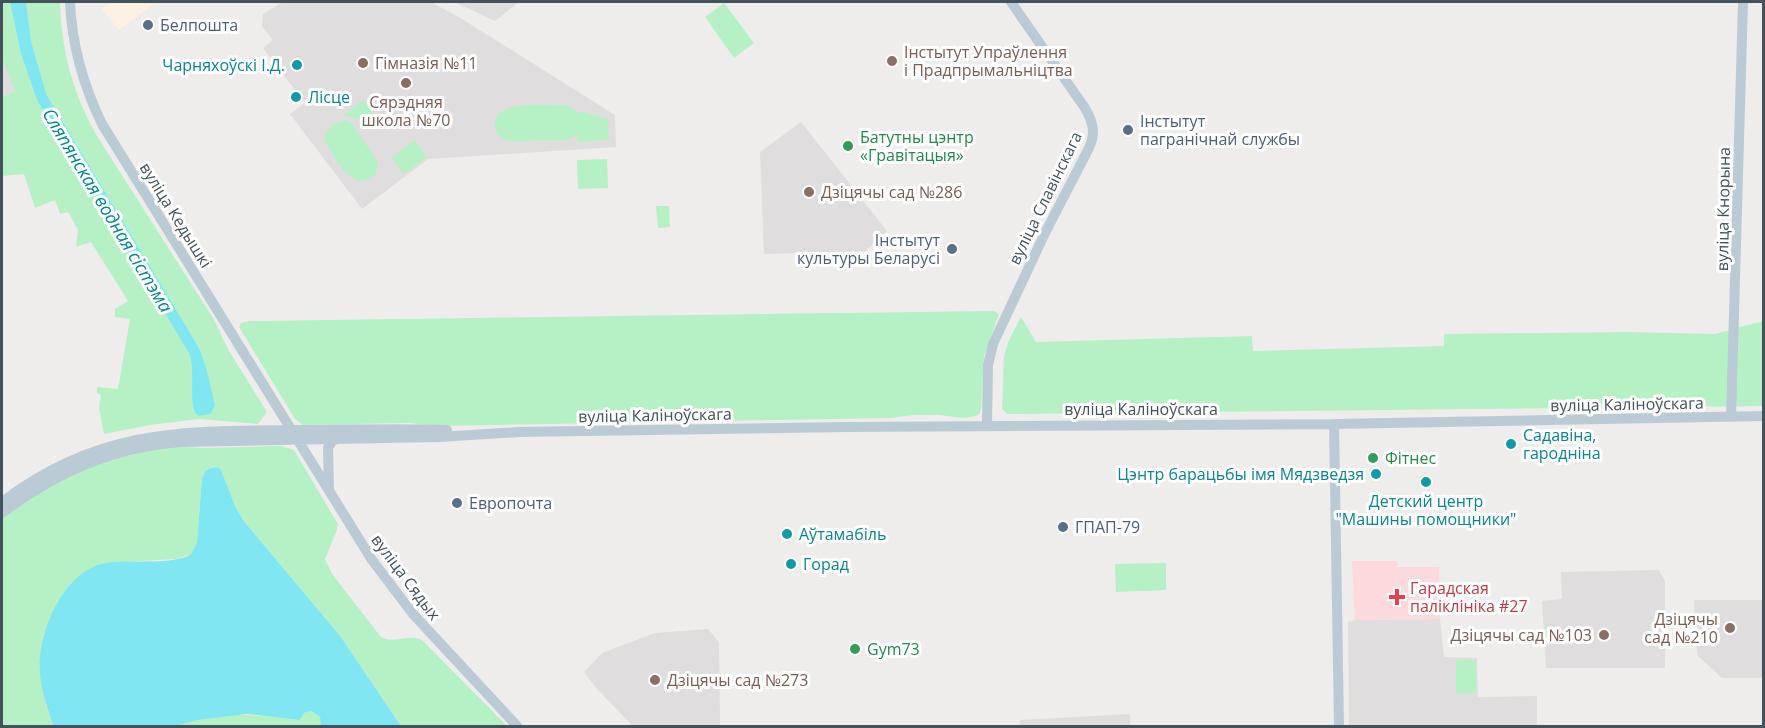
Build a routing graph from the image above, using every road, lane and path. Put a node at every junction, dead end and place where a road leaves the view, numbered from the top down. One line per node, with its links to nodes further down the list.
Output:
1 (70, 2): 9 (main road, вуліца Кедышкі)
2 (1011, 2): 7 (main road, вуліца Славінскага)
3 (1743, 2): 4 (main road, вуліца Кнорына)
4 (1731, 417): 5 (main road, вуліца Каліноўскага); 6 (main road, вуліца Каліноўскага)
5 (1764, 417)
6 (1334, 424): 7 (main road, вуліца Каліноўскага); 15 (main road)
7 (987, 425): 8 (main road, вуліца Каліноўскага)
8 (519, 432): 9 (main road, вуліца Каліноўскага); 10 (main road, вуліца Каліноўскага)
9 (295, 435): 10 (main road, вуліца Каліноўскага); 11 (main road, вуліца Сядых); 12 (main road, вуліца Каліноўскага); 13 (main road, вуліца Каліноўскага)
10 (337, 438): 11 (main road)
11 (329, 492): 14 (main road, вуліца Сядых)
12 (2, 502)
13 (2, 513)
14 (517, 726)
15 (1339, 726)

